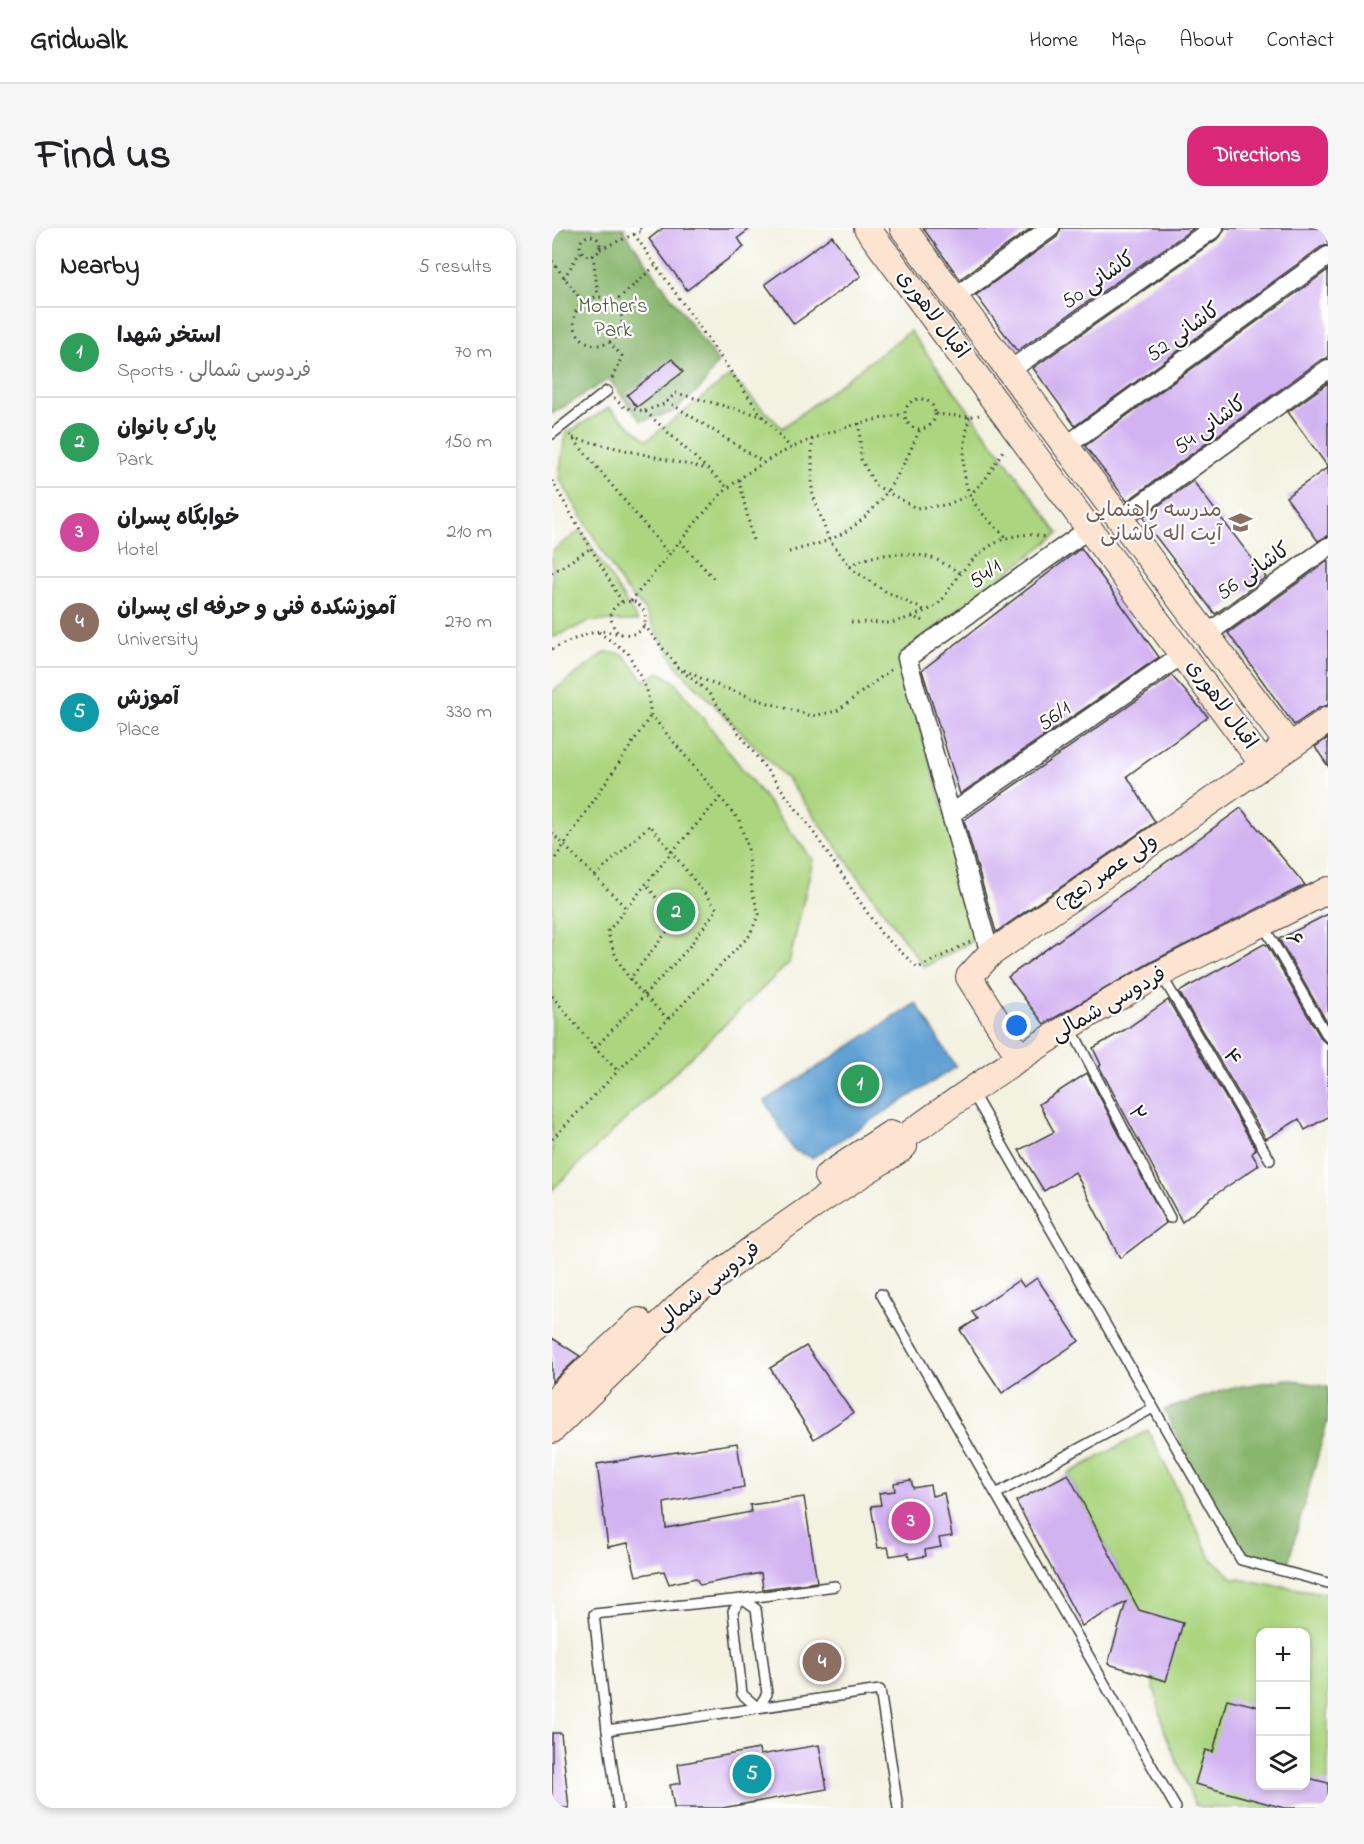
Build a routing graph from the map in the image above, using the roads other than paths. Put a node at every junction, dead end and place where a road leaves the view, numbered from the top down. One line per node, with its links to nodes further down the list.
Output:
1 (867, 228): 13 (main road, اقبال لاهوری)
2 (903, 228): 6 (main road, اقبال لاهوری)
3 (1050, 228): 6 (street)
4 (1214, 228): 8 (street, کاشانی 50)
5 (1328, 256): 11 (street, کاشانی 52)
6 (955, 297): 8 (main road, اقبال لاهوری)
7 (1328, 369): 12 (street, کاشانی 54)
8 (1010, 370): 11 (main road, اقبال لاهوری)
9 (607, 391): 10 (lane)
10 (552, 434)
11 (1066, 446): 12 (main road, اقبال لاهوری)
12 (1121, 519): 15 (main road, اقبال لاهوری)
13 (1090, 528): 16 (main road, اقبال لاهوری); 19 (street, 54/1)
14 (1328, 547): 15 (street, کاشانی 56)
15 (1207, 634): 18 (main road, اقبال لاهوری)
16 (1183, 654): 18 (main road, اقبال لاهوری); 19 (street, 56/1)
17 (1328, 720): 18 (main road, ولی عصر (عج))
18 (1273, 759): 22 (main road, ولی عصر (عج))
19 (951, 814): 22 (street)
20 (1328, 890): 21 (main road, فردوسی شمالی)
21 (1263, 924): 23 (main road, فردوسی شمالی); 25 (lane, ۶)
22 (982, 947): 26 (main road, ولی عصر (عج))
23 (1161, 974): 24 (main road, فردوسی شمالی); 29 (lane, ۴)
24 (1070, 1026): 26 (main road, فردوسی شمالی); 30 (lane, ۲)
25 (1328, 1037)
26 (1020, 1058): 27 (main road, فردوسی شمالی)
27 (971, 1090): 28 (main road, فردوسی شمالی); 33 (lane)
28 (902, 1139): 32 (main road, فردوسی شمالی); 34 (main road, فردوسی شمالی)
29 (1270, 1160)
30 (1170, 1218)
31 (881, 1294): 35 (lane)
32 (552, 1402)
33 (1154, 1408): 35 (lane); 36 (lane)
34 (552, 1430)
35 (996, 1494): 43 (lane)
36 (1328, 1583)
37 (835, 1586): 38 (lane)
38 (742, 1599): 39 (lane); 39 (lane); 40 (lane)
39 (758, 1708): 40 (lane); 42 (lane)
40 (607, 1731): 41 (lane)
41 (618, 1808)
42 (898, 1808)
43 (1176, 1808)

